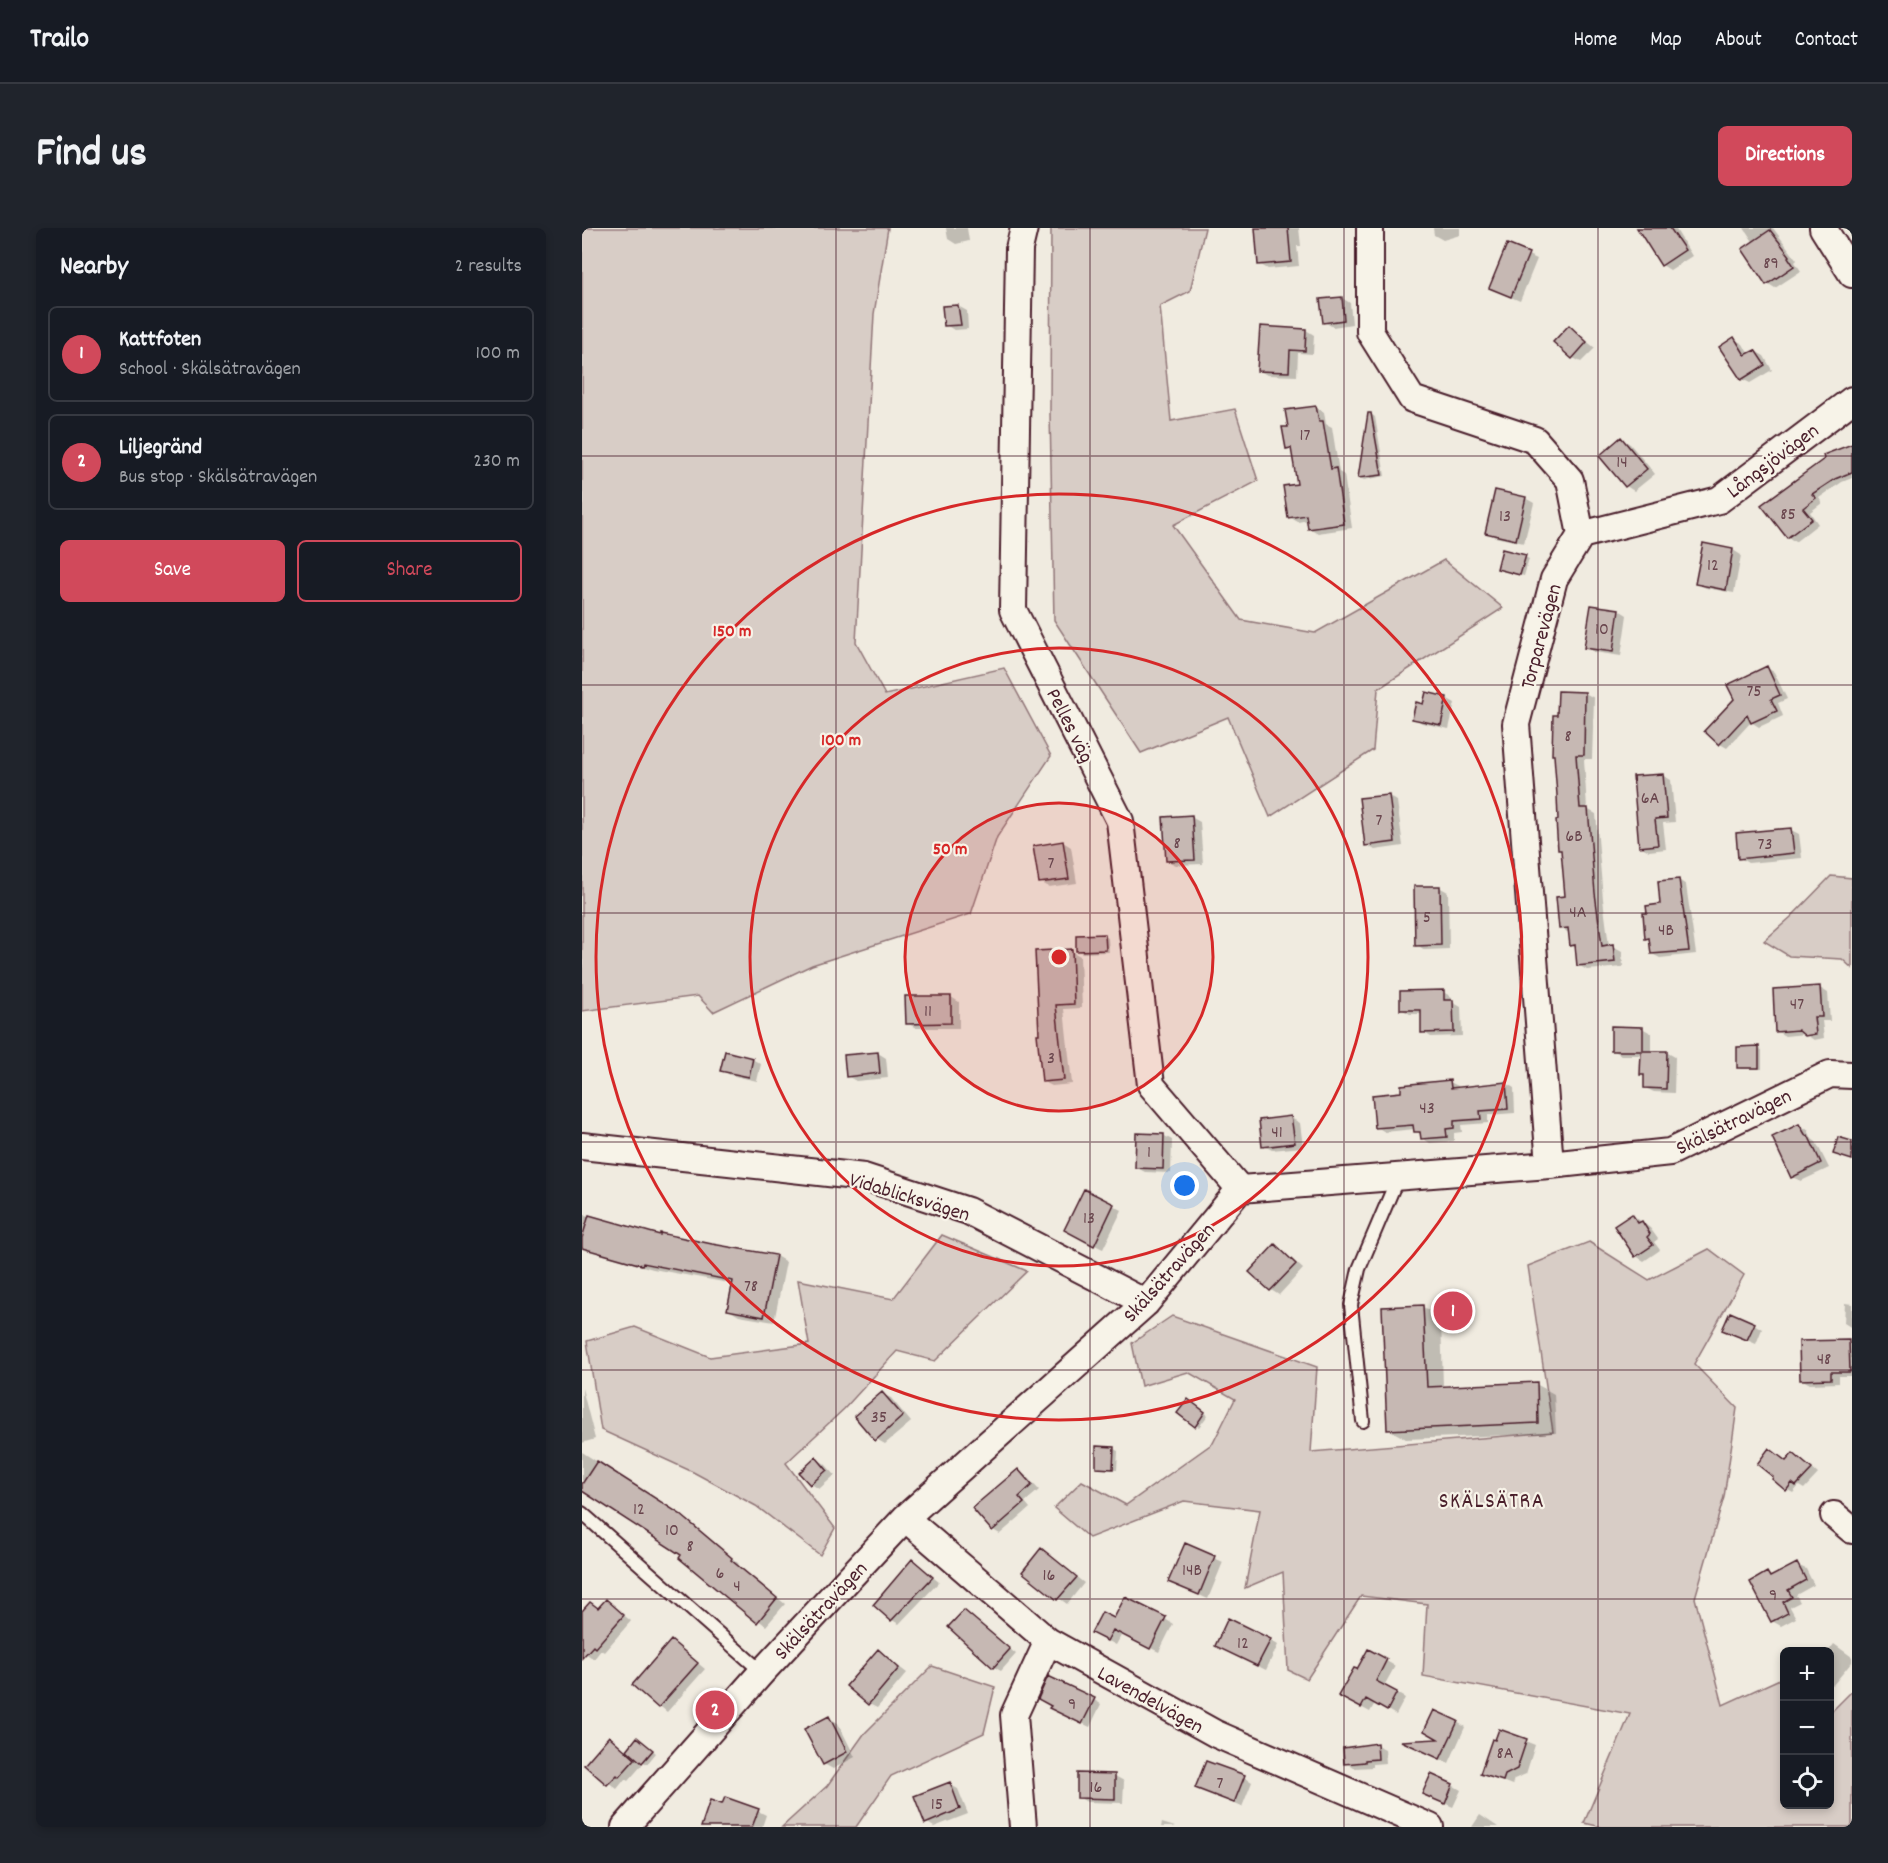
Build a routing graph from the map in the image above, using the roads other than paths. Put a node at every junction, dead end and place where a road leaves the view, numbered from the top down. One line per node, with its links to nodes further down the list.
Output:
1 (1024, 228): 11 (street, Pelles väg)
2 (1370, 228): 6 (street)
3 (1823, 228): 4 (street)
4 (1852, 274)
5 (1852, 400): 6 (street, Långsjövägen)
6 (1581, 535): 9 (street, Torparevägen)
7 (1852, 1075): 9 (street, Skälsätravägen)
8 (582, 1146): 12 (street, Vidablicksvägen)
9 (1550, 1165): 10 (street, Skälsätravägen)
10 (1398, 1177): 11 (street, Skälsätravägen); 13 (lane)
11 (1240, 1189): 12 (street, Skälsätravägen)
12 (1146, 1303): 15 (street, Skälsätravägen)
13 (1363, 1421)
14 (582, 1513): 17 (lane)
15 (905, 1518): 16 (street, Lavendelvägen); 17 (street, Skälsätravägen)
16 (1048, 1641): 19 (street); 20 (street, Lavendelvägen)
17 (762, 1672): 18 (street, Skälsätravägen)
18 (626, 1827)
19 (1023, 1827)
20 (1430, 1827)

